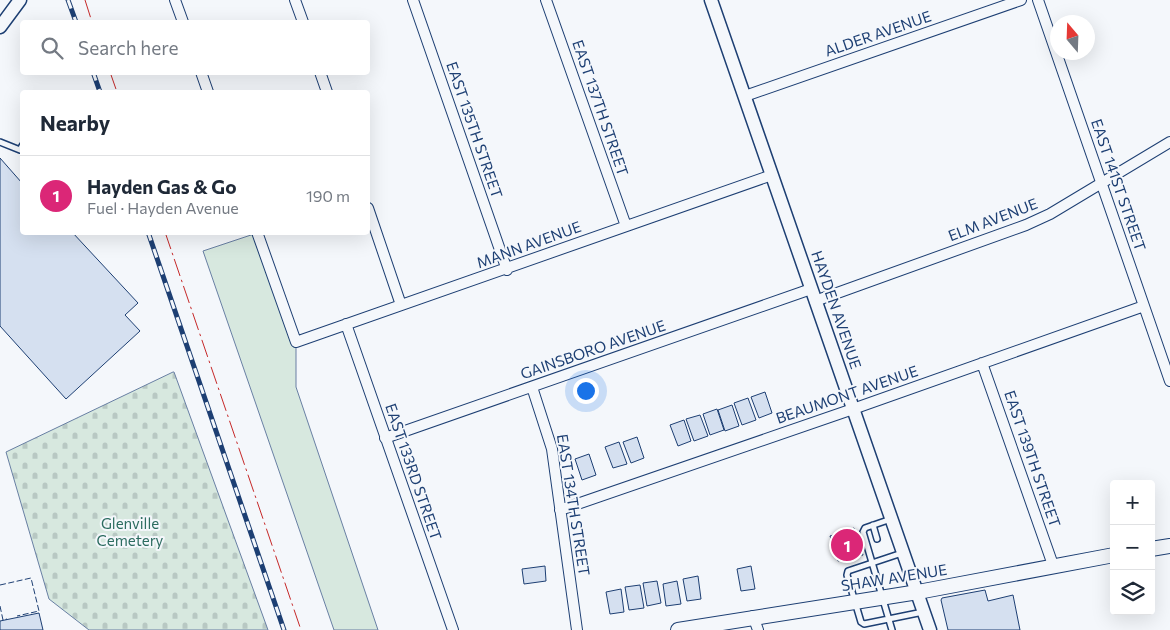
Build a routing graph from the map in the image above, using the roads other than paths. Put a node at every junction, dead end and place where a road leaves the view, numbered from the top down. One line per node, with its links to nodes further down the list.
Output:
1 (20, 0): 11 (street)
2 (175, 0): 9 (street)
3 (295, 0): 10 (street)
4 (413, 0): 25 (street, EAST 135TH STREET)
5 (546, 0): 23 (street, EAST 137TH STREET)
6 (711, 0): 16 (street, HAYDEN AVENUE)
7 (1021, 0): 16 (street, ALDER AVENUE)
8 (1038, 0): 21 (street, EAST 141ST STREET)
9 (182, 20)
10 (302, 20)
11 (0, 27)
12 (201, 75): 14 (street)
13 (321, 75): 15 (street)
14 (207, 90)
15 (326, 90)
16 (744, 96): 20 (street, HAYDEN AVENUE)
17 (0, 142): 19 (lane)
18 (1170, 142): 21 (street, ELM AVENUE)
19 (20, 150)
20 (772, 175): 23 (street, MANN AVENUE); 26 (street, HAYDEN AVENUE)
21 (1102, 183): 26 (street, ELM AVENUE); 28 (street, EAST 141ST STREET)
22 (370, 214): 27 (street)
23 (626, 226): 25 (street, MANN AVENUE)
24 (258, 235): 29 (street, MANN AVENUE)
25 (506, 270): 27 (street, MANN AVENUE)
26 (813, 295): 32 (street, GAINSBORO AVENUE); 33 (street, HAYDEN AVENUE)
27 (402, 305): 29 (street, MANN AVENUE)
28 (1144, 306): 30 (street, BEAUMONT AVENUE); 31 (street, EAST 141ST STREET)
29 (346, 324): 34 (street, EAST 133RD STREET)
30 (982, 363): 33 (street, BEAUMONT AVENUE); 44 (street, EAST 139TH STREET)
31 (1170, 381)
32 (532, 387): 34 (street, GAINSBORO AVENUE); 35 (street, EAST 134TH STREET)
33 (853, 409): 35 (street, BEAUMONT AVENUE); 36 (street, HAYDEN AVENUE)
34 (385, 438): 53 (street, EAST 133RD STREET)
35 (560, 510): 54 (street, EAST 134TH STREET)
36 (892, 518): 37 (lane); 41 (street, HAYDEN AVENUE)
37 (873, 525): 38 (lane); 43 (lane)
38 (877, 539)
39 (1170, 546): 40 (main road)
40 (1155, 548)
41 (904, 553): 43 (lane); 47 (street, HAYDEN AVENUE)
42 (1110, 557): 44 (main road, SHAW AVENUE)
43 (873, 563): 46 (lane); 48 (lane)
44 (1053, 565): 47 (main road, SHAW AVENUE)
45 (856, 580): 46 (lane)
46 (849, 581): 49 (lane)
47 (918, 592): 48 (main road, SHAW AVENUE); 50 (street, HAYDEN AVENUE)
48 (884, 597): 49 (main road, SHAW AVENUE); 52 (lane)
49 (855, 601): 51 (main road, SHAW AVENUE); 52 (lane)
50 (924, 612): 52 (lane); 58 (street, HAYDEN AVENUE)
51 (753, 616): 55 (main road, SHAW AVENUE); 56 (street)
52 (889, 619): 57 (lane)
53 (453, 630)
54 (577, 630)
55 (678, 630)
56 (758, 630)
57 (892, 630)
58 (930, 630)

